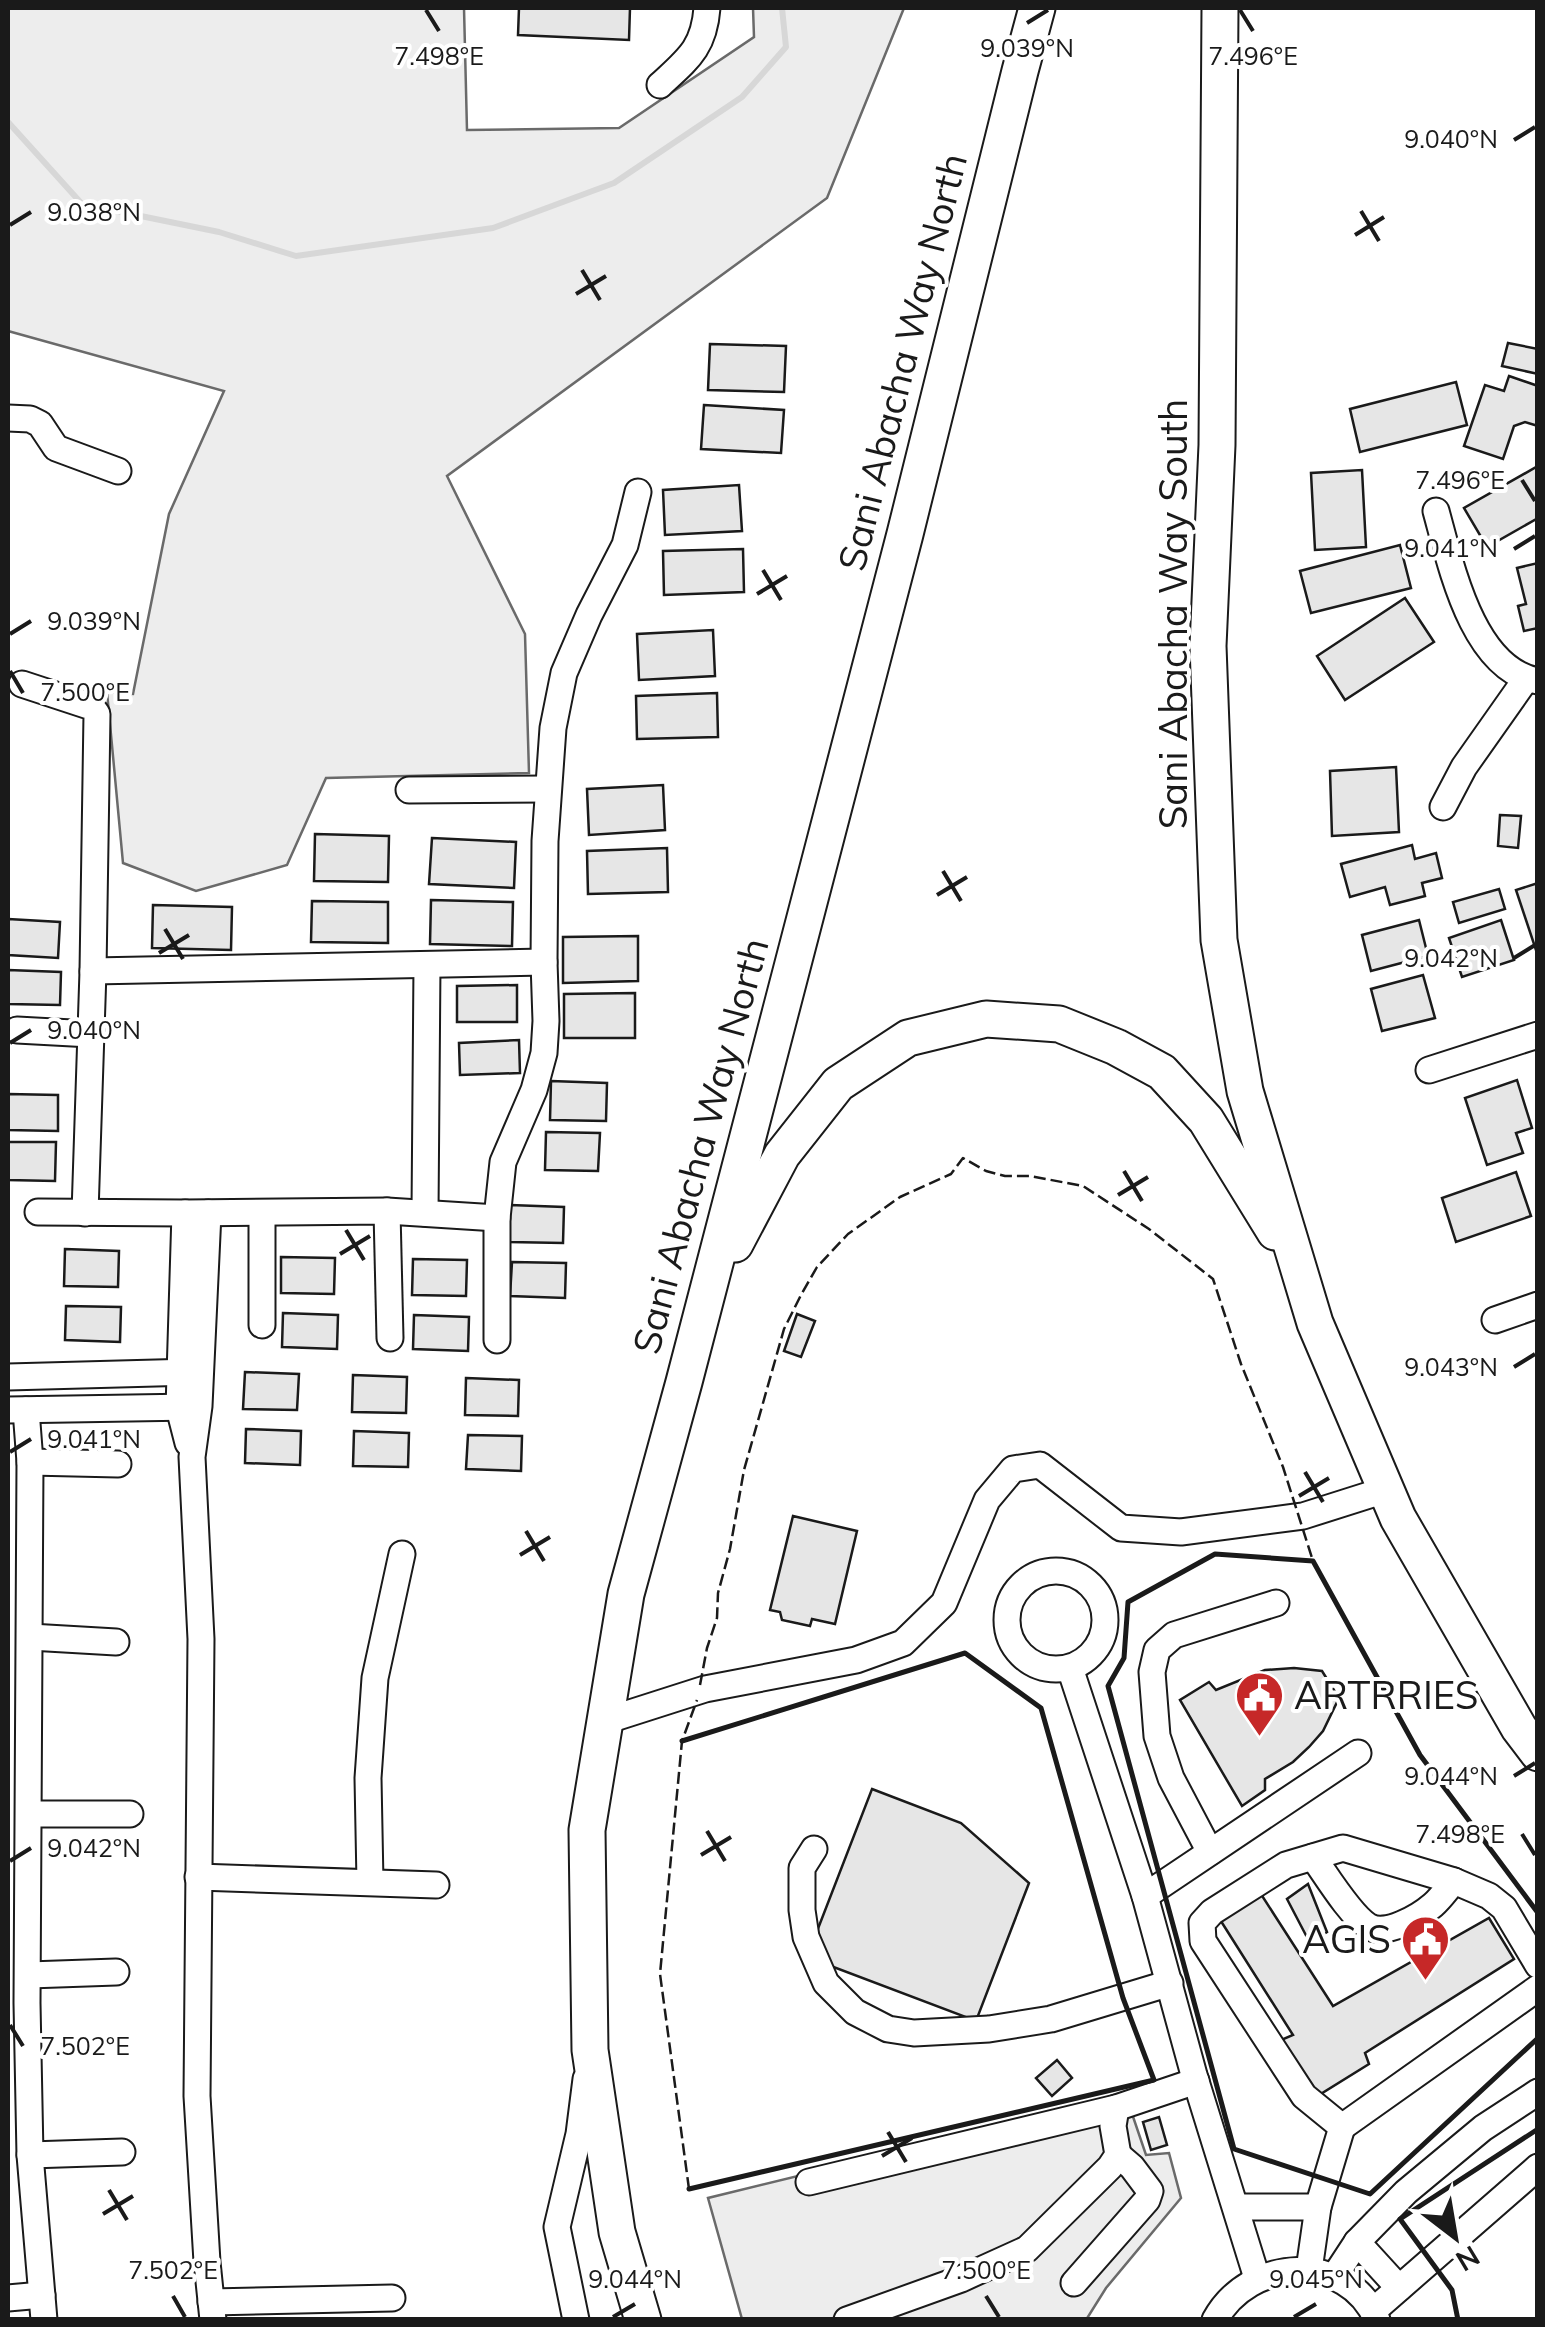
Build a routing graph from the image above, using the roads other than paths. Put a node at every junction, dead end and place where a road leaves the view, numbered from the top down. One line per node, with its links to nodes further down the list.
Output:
1 (707, 8): 4 (street)
2 (1038, 8): 36 (highway, Sani Abacha Way North)
3 (1220, 8): 28 (highway, Sani Abacha Way South)
4 (660, 85)
5 (8, 418): 6 (street)
6 (118, 471)
7 (638, 492): 11 (street)
8 (1436, 511): 9 (street)
9 (1532, 680): 13 (street)
10 (22, 684): 16 (street)
11 (547, 789): 12 (street); 14 (street)
12 (409, 790)
13 (1443, 807)
14 (544, 962): 15 (street); 27 (street)
15 (427, 965): 16 (street); 26 (street)
16 (94, 971): 18 (street)
17 (17, 1030): 18 (street)
18 (91, 1034): 24 (street)
19 (1538, 1034): 20 (street)
20 (1429, 1070)
21 (38, 1212): 24 (street)
22 (262, 1212): 23 (street); 25 (street); 31 (street)
23 (388, 1212): 26 (street); 32 (street)
24 (85, 1213): 25 (street)
25 (196, 1213): 34 (street)
26 (425, 1213): 27 (street)
27 (498, 1218): 33 (street)
28 (1297, 1266): 36 (highway); 41 (highway, Sani Abacha Way South)
29 (1538, 1305): 30 (street)
30 (1495, 1320)
31 (262, 1325)
32 (390, 1338)
33 (497, 1340)
34 (189, 1373): 35 (street); 37 (street)
35 (8, 1376)
36 (684, 1382): 47 (highway, Sani Abacha Way North)
37 (189, 1407): 38 (street); 56 (street)
38 (17, 1410): 39 (street)
39 (30, 1462): 40 (street); 44 (street)
40 (118, 1464)
41 (1385, 1490): 47 (street); 49 (highway, Sani Abacha Way South)
42 (402, 1554): 58 (street)
43 (1276, 1603): 53 (street)
44 (30, 1637): 45 (street); 50 (street)
45 (116, 1642)
46 (1070, 1668): 60 (street)
47 (605, 1721): 67 (highway, Sani Abacha Way North)
48 (1358, 1753): 53 (street)
49 (1538, 1753)
50 (29, 1814): 51 (street); 55 (street)
51 (130, 1814)
52 (814, 1850): 64 (street)
53 (1210, 1852): 60 (street)
54 (1313, 1857): 57 (street); 57 (street); 71 (street)
55 (18, 1861): 63 (street)
56 (198, 1877): 58 (street); 87 (street)
57 (1454, 1880): 61 (street)
58 (370, 1882): 59 (street)
59 (436, 1885)
60 (1145, 1896): 64 (street)
61 (1538, 1966)
62 (116, 1972): 63 (street)
63 (28, 1974): 66 (street)
64 (1170, 1983): 68 (street)
65 (1538, 1988): 71 (street)
66 (17, 2003): 72 (street)
67 (590, 2050): 89 (street); 90 (highway, Sani Abacha Way North)
68 (1196, 2081): 70 (street); 77 (street)
69 (1538, 2092): 79 (street)
70 (1116, 2108): 74 (street); 76 (street)
71 (1342, 2127): 78 (street)
72 (23, 2148): 73 (street); 86 (street)
73 (122, 2152)
74 (1118, 2155): 82 (street); 91 (street)
75 (1538, 2167): 83 (street)
76 (809, 2182)
77 (1236, 2207): 78 (street); 81 (street)
78 (1318, 2207): 80 (street)
79 (1356, 2242): 80 (street); 83 (street)
80 (1321, 2274): 81 (street); 88 (street)
81 (1257, 2278): 92 (street)
82 (1074, 2284)
83 (1399, 2288): 88 (street)
84 (8, 2298): 86 (street)
85 (392, 2298): 87 (street)
86 (43, 2307)
87 (212, 2311)
88 (1375, 2315)
89 (576, 2320)
90 (642, 2320)
91 (847, 2320)
92 (1215, 2320)

